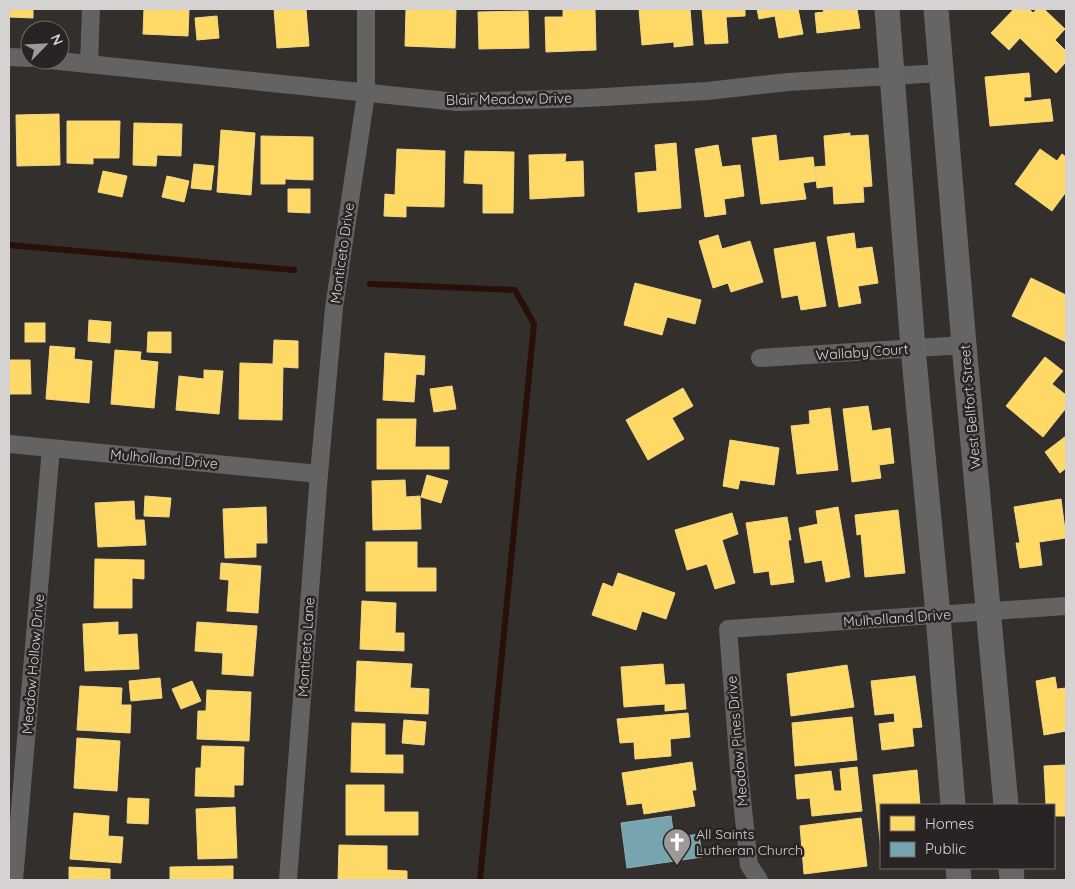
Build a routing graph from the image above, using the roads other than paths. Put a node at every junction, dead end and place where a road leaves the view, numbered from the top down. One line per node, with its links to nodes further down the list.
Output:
1 (91, 9): 6 (street)
2 (366, 9): 9 (street)
3 (887, 9): 8 (main road)
4 (936, 9): 7 (main road, West Bellfort Street)
5 (70, 62): 6 (street, Blair Meadow Drive)
6 (89, 63): 9 (street, Blair Meadow Drive)
7 (941, 73): 8 (street, Blair Meadow Drive); 10 (main road, West Bellfort Street)
8 (893, 76): 9 (street, Blair Meadow Drive); 11 (main road)
9 (366, 94): 13 (street, Monticeto Drive)
10 (964, 345): 11 (street, Wallaby Court); 18 (main road, West Bellfort Street)
11 (913, 348): 12 (street, Wallaby Court); 19 (main road)
12 (760, 358)
13 (324, 414): 16 (street, Monticeto Lane)
14 (9, 444): 15 (street, Mulholland Drive)
15 (51, 448): 16 (street, Mulholland Drive); 23 (street, Meadow Hollow Drive)
16 (319, 474): 24 (street, Monticeto Lane)
17 (1066, 606): 18 (street, Mulholland Drive)
18 (989, 611): 19 (street, Mulholland Drive); 22 (main road, West Bellfort Street)
19 (938, 615): 20 (street, Mulholland Drive); 21 (main road)
20 (728, 629): 25 (street, Meadow Pines Drive)
21 (953, 804)
22 (1006, 804)
23 (14, 880)
24 (288, 880)
25 (759, 880)

